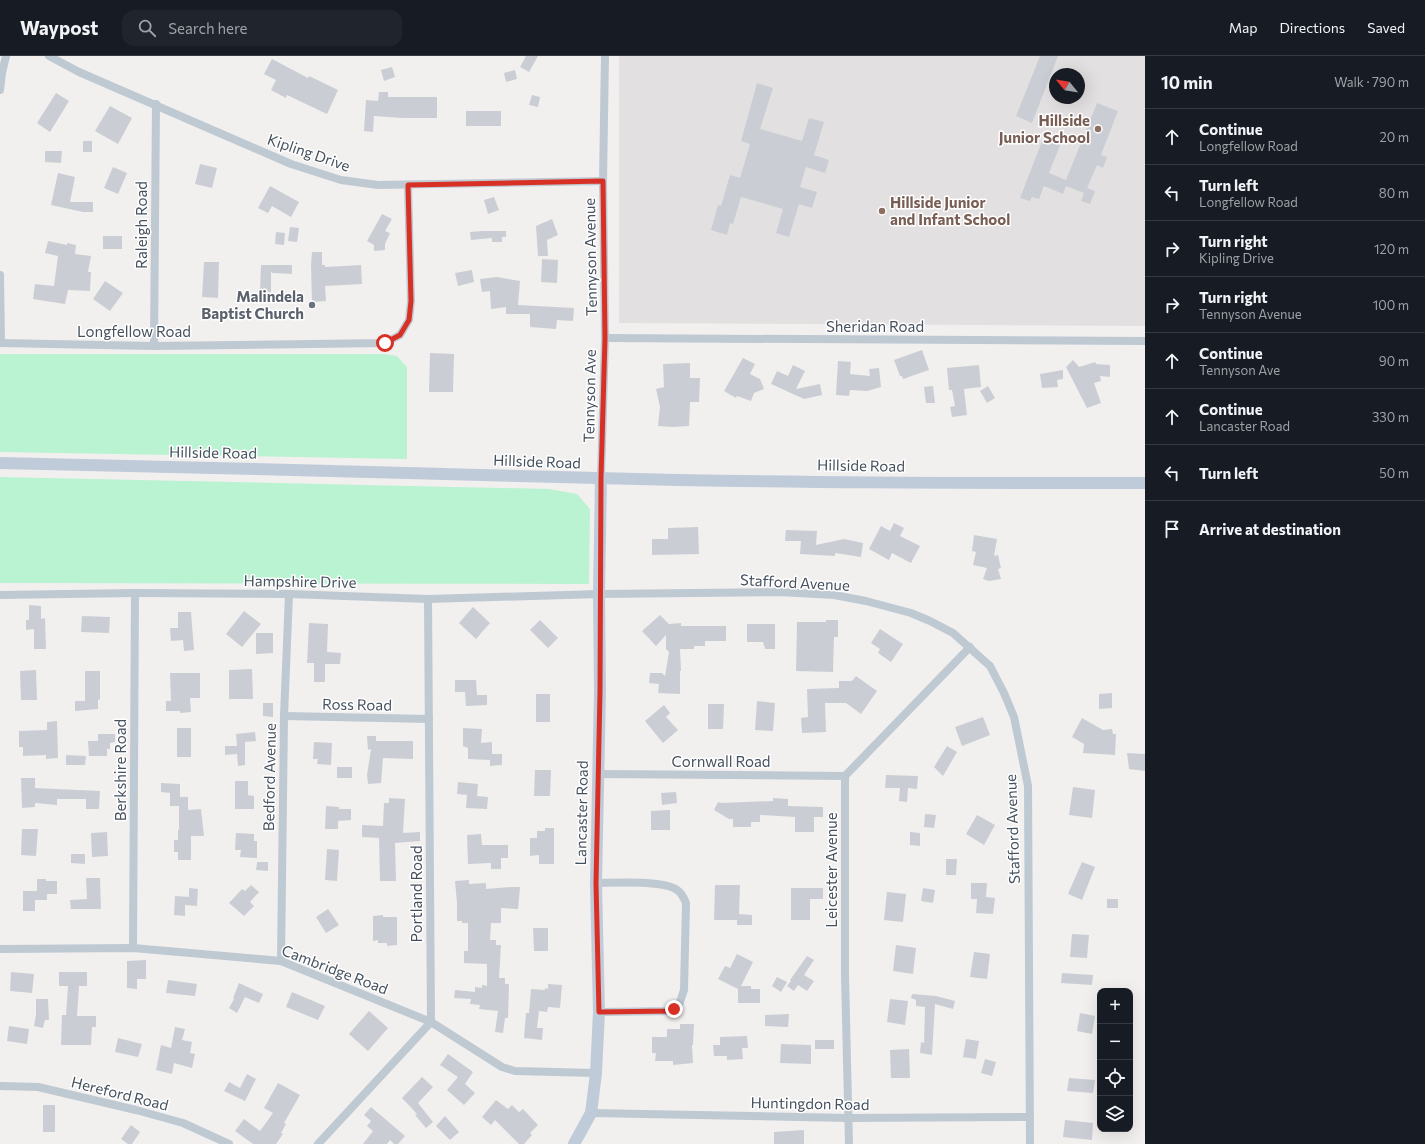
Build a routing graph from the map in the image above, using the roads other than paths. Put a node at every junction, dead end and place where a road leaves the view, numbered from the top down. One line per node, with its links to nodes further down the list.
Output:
1 (6, 56): 4 (street)
2 (49, 56): 5 (street, Kipling Drive)
3 (605, 56): 6 (street, Tennyson Avenue)
4 (0, 90)
5 (156, 104): 7 (street, Kipling Drive); 12 (street, Raleigh Road)
6 (603, 181): 7 (street, Kipling Drive); 9 (street, Tennyson Avenue)
7 (408, 185): 12 (street, Longfellow Road)
8 (0, 275): 11 (street)
9 (605, 338): 10 (street, Sheridan Road); 14 (street, Tennyson Ave)
10 (1145, 341)
11 (0, 343): 12 (street, Longfellow Road)
12 (154, 346)
13 (0, 463): 14 (main road, Hillside Road)
14 (601, 478): 15 (main road, Hillside Road); 18 (main road, Lancaster Road)
15 (1145, 483)
16 (135, 592): 17 (street, Hampshire Drive); 19 (street, Hampshire Drive); 27 (street, Berkshire Road)
17 (289, 594): 20 (street, Hampshire Drive); 22 (street, Bedford Avenue)
18 (599, 594): 20 (street, Hampshire Drive); 21 (street, Stafford Avenue); 24 (main road, Lancaster Road)
19 (0, 595)
20 (428, 599): 23 (street, Portland Road)
21 (970, 647): 25 (street); 35 (street, Stafford Avenue)
22 (284, 716): 23 (street, Ross Road); 29 (street, Bedford Avenue)
23 (429, 719): 31 (street, Portland Road)
24 (598, 774): 25 (street, Cornwall Road); 26 (main road, Lancaster Road)
25 (845, 776): 36 (street, Leicester Avenue)
26 (596, 883): 30 (main road, Lancaster Road); 30 (street)
27 (133, 948): 28 (street, Cambridge Road); 29 (street, Cambridge Road)
28 (0, 949)
29 (281, 961): 31 (street, Cambridge Road)
30 (599, 1012): 32 (main road, Lancaster Road)
31 (431, 1022): 32 (street, Cambridge Road); 38 (street)
32 (596, 1073): 34 (main road, Lancaster Road)
33 (0, 1086): 37 (street, Hereford Road)
34 (591, 1113): 36 (street, Huntingdon Road); 39 (main road, Lancaster Road)
35 (1030, 1117): 36 (street, Huntingdon Road); 41 (street, Stafford Avenue)
36 (848, 1118): 40 (street, Leicester Avenue)
37 (229, 1144)
38 (318, 1144)
39 (574, 1144)
40 (848, 1144)
41 (1030, 1144)

